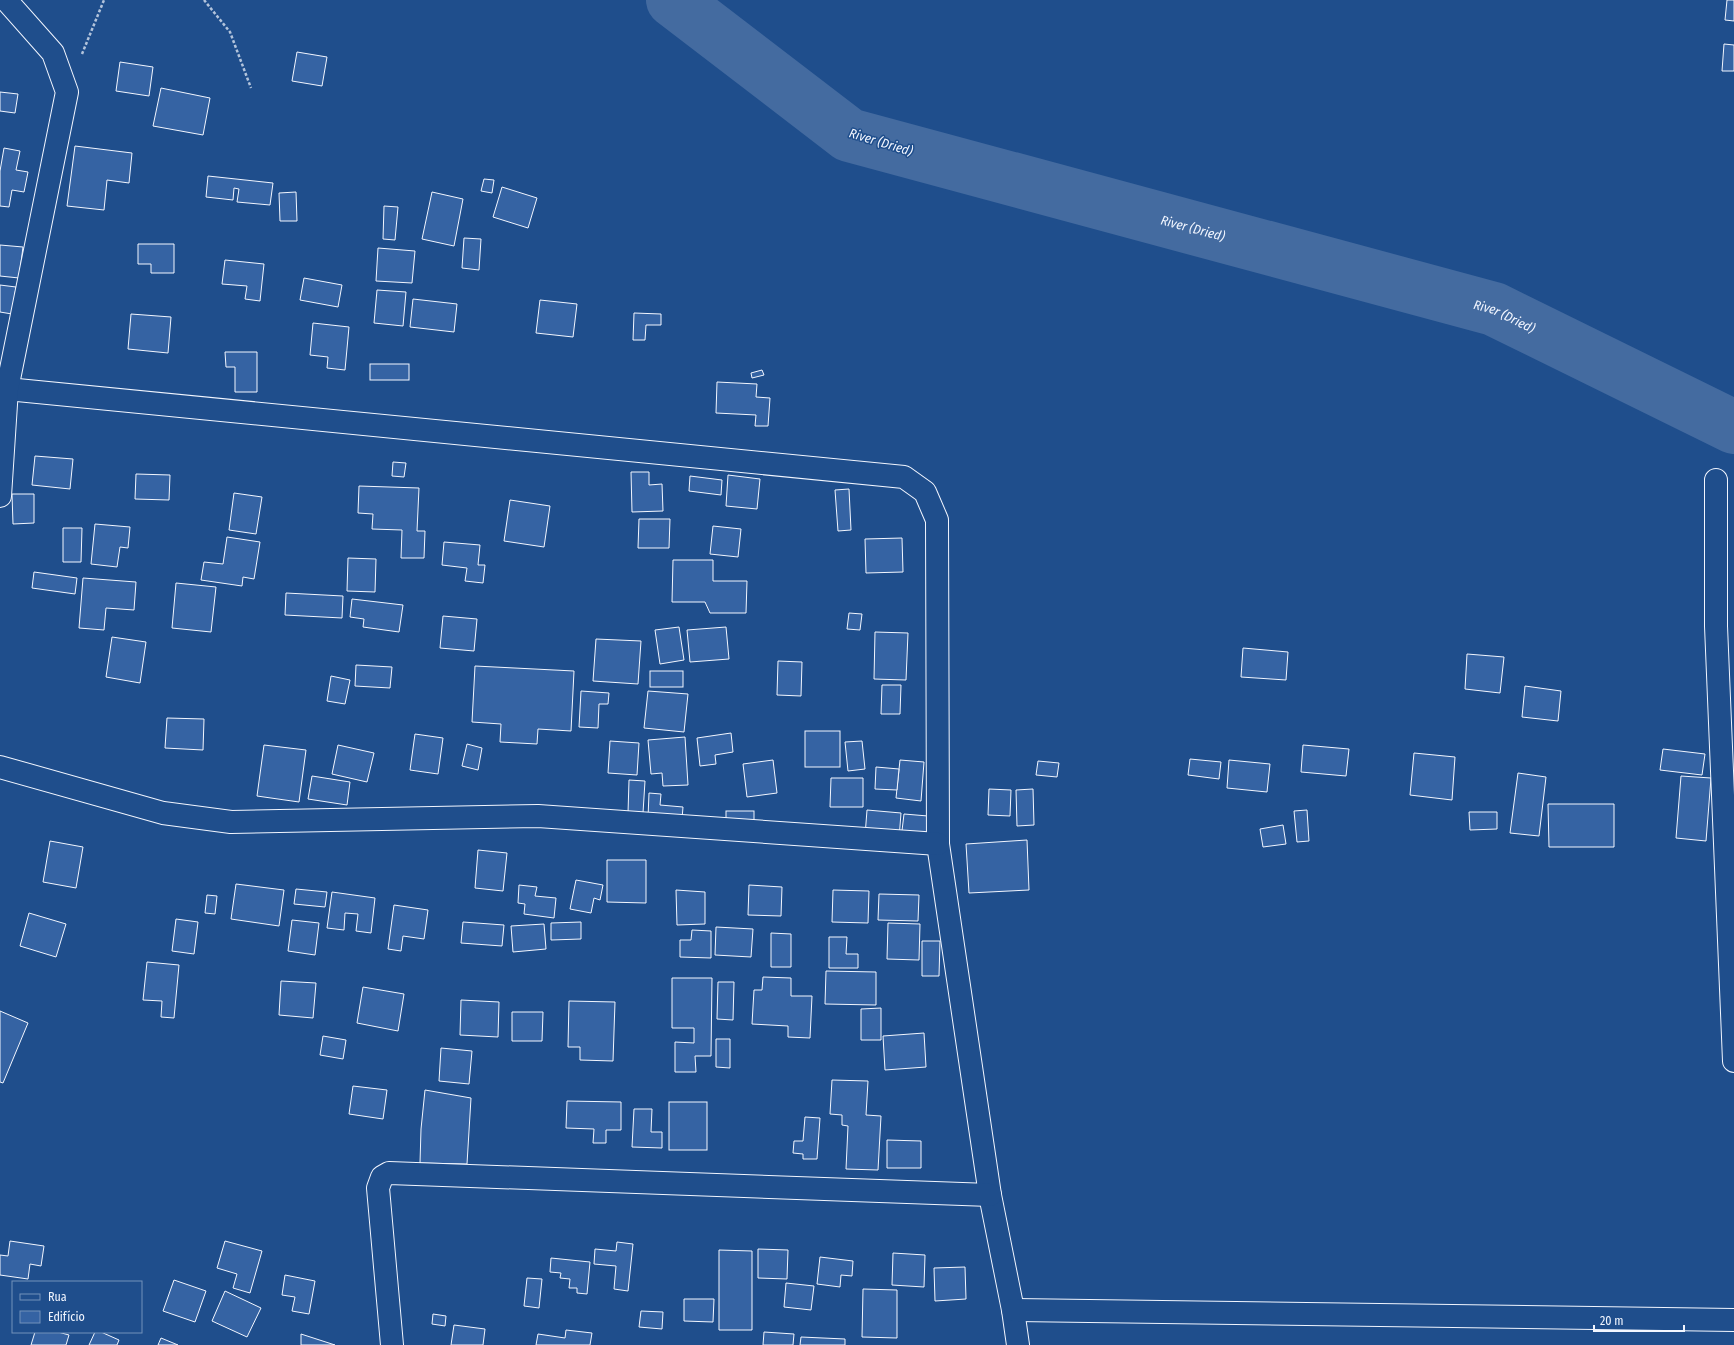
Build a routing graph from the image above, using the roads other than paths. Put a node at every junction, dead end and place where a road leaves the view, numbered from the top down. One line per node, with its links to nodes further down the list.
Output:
1 (6, 0): 2 (street)
2 (7, 389): 4 (street); 6 (street)
3 (1716, 480): 7 (street)
4 (0, 496)
5 (0, 767): 6 (street)
6 (938, 844): 8 (street)
7 (1734, 1061)
8 (990, 1195): 9 (street); 11 (street)
9 (1013, 1310): 10 (street); 12 (street)
10 (1734, 1320)
11 (392, 1345)
12 (1018, 1345)

